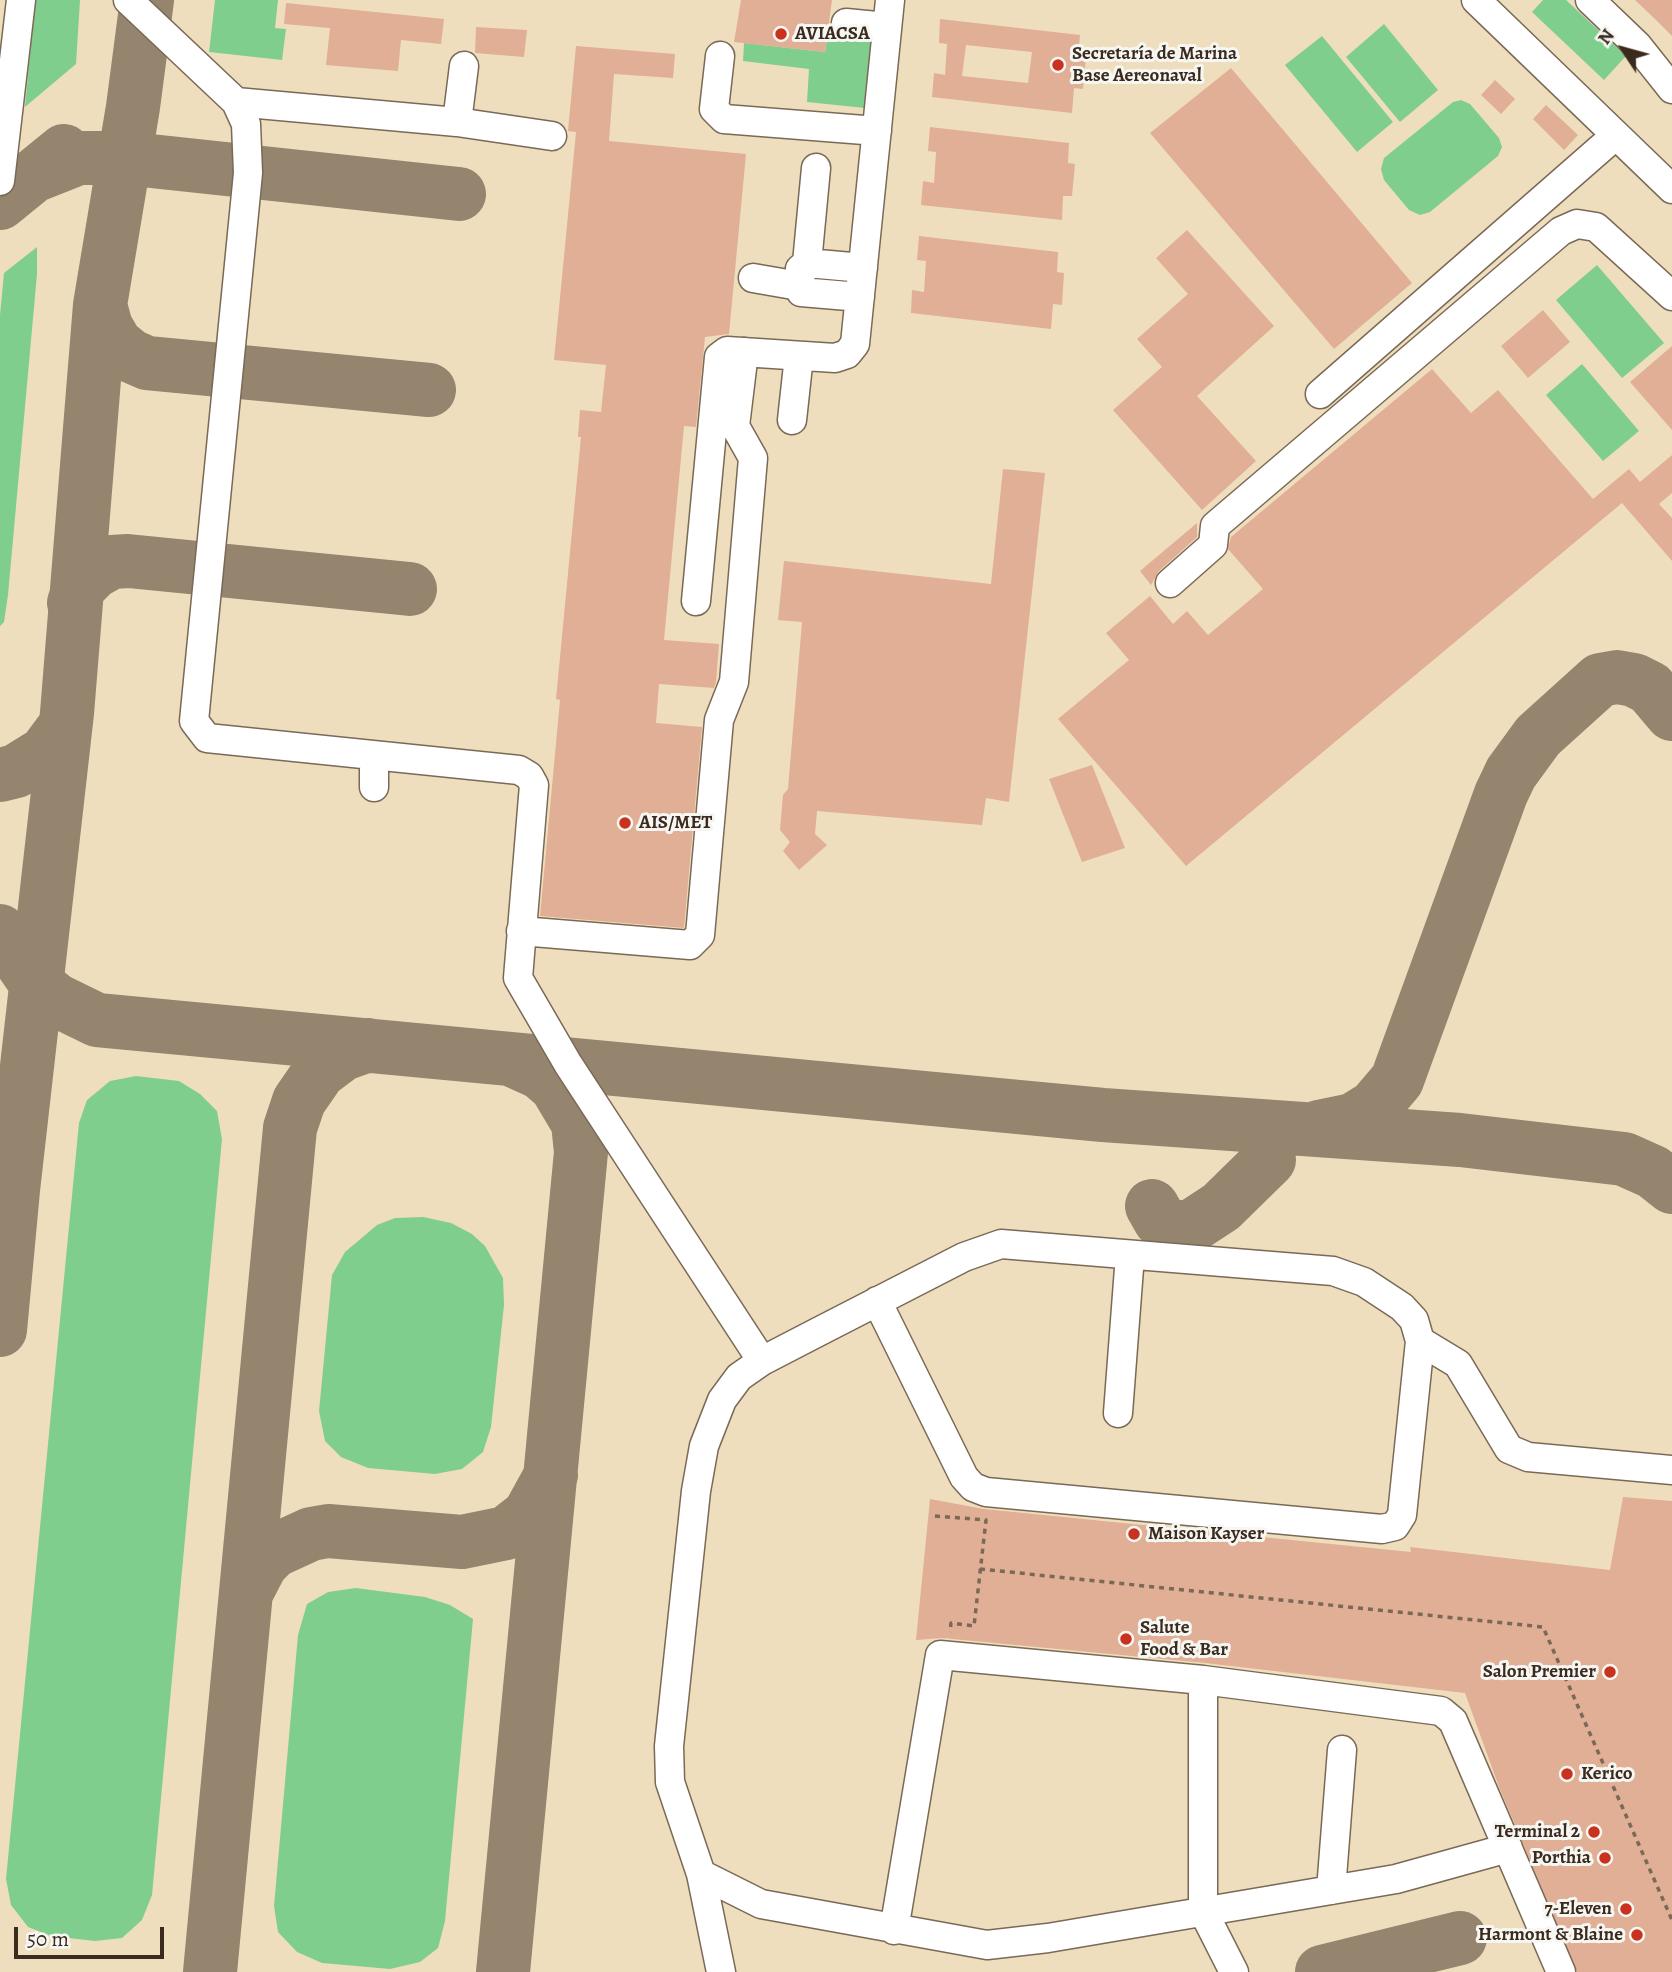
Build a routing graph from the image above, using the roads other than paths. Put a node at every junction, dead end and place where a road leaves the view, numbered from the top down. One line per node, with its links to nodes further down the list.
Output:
1 (21, 0): 16 (street)
2 (128, 0): 10 (street)
3 (1476, 0): 13 (street)
4 (1590, 0): 9 (street)
5 (889, 14): 6 (street); 12 (street)
6 (846, 23)
7 (720, 56): 12 (street)
8 (464, 66): 11 (street)
9 (1672, 89)
10 (236, 102): 11 (street); 29 (street)
11 (457, 122): 14 (street)
12 (877, 131): 18 (street)
13 (1616, 135): 17 (street); 25 (street)
14 (552, 136)
15 (816, 168): 19 (street)
16 (0, 181)
17 (1672, 189)
18 (863, 268): 19 (street); 22 (street)
19 (803, 274): 20 (street); 22 (street)
20 (753, 278)
21 (1672, 296): 27 (street)
22 (860, 297): 24 (street)
23 (744, 352): 24 (street); 28 (street); 31 (street)
24 (799, 356): 26 (street)
25 (1320, 394)
26 (792, 420)
27 (1170, 583)
28 (696, 601)
29 (374, 756): 30 (street); 31 (street)
30 (374, 787)
31 (521, 931): 35 (street)
32 (1130, 1255): 33 (street); 34 (street); 36 (street)
33 (877, 1301): 34 (street); 35 (street)
34 (1420, 1341): 37 (street)
35 (762, 1361): 41 (street)
36 (1118, 1413)
37 (1672, 1471)
38 (1203, 1680): 40 (street); 43 (street); 44 (street)
39 (1342, 1750): 42 (street)
40 (1508, 1848): 42 (street); 47 (street)
41 (701, 1874): 44 (street); 45 (street)
42 (1331, 1890): 43 (street)
43 (1203, 1911): 44 (street); 46 (street)
44 (894, 1930)
45 (721, 1972)
46 (1234, 1972)
47 (1561, 1972)

